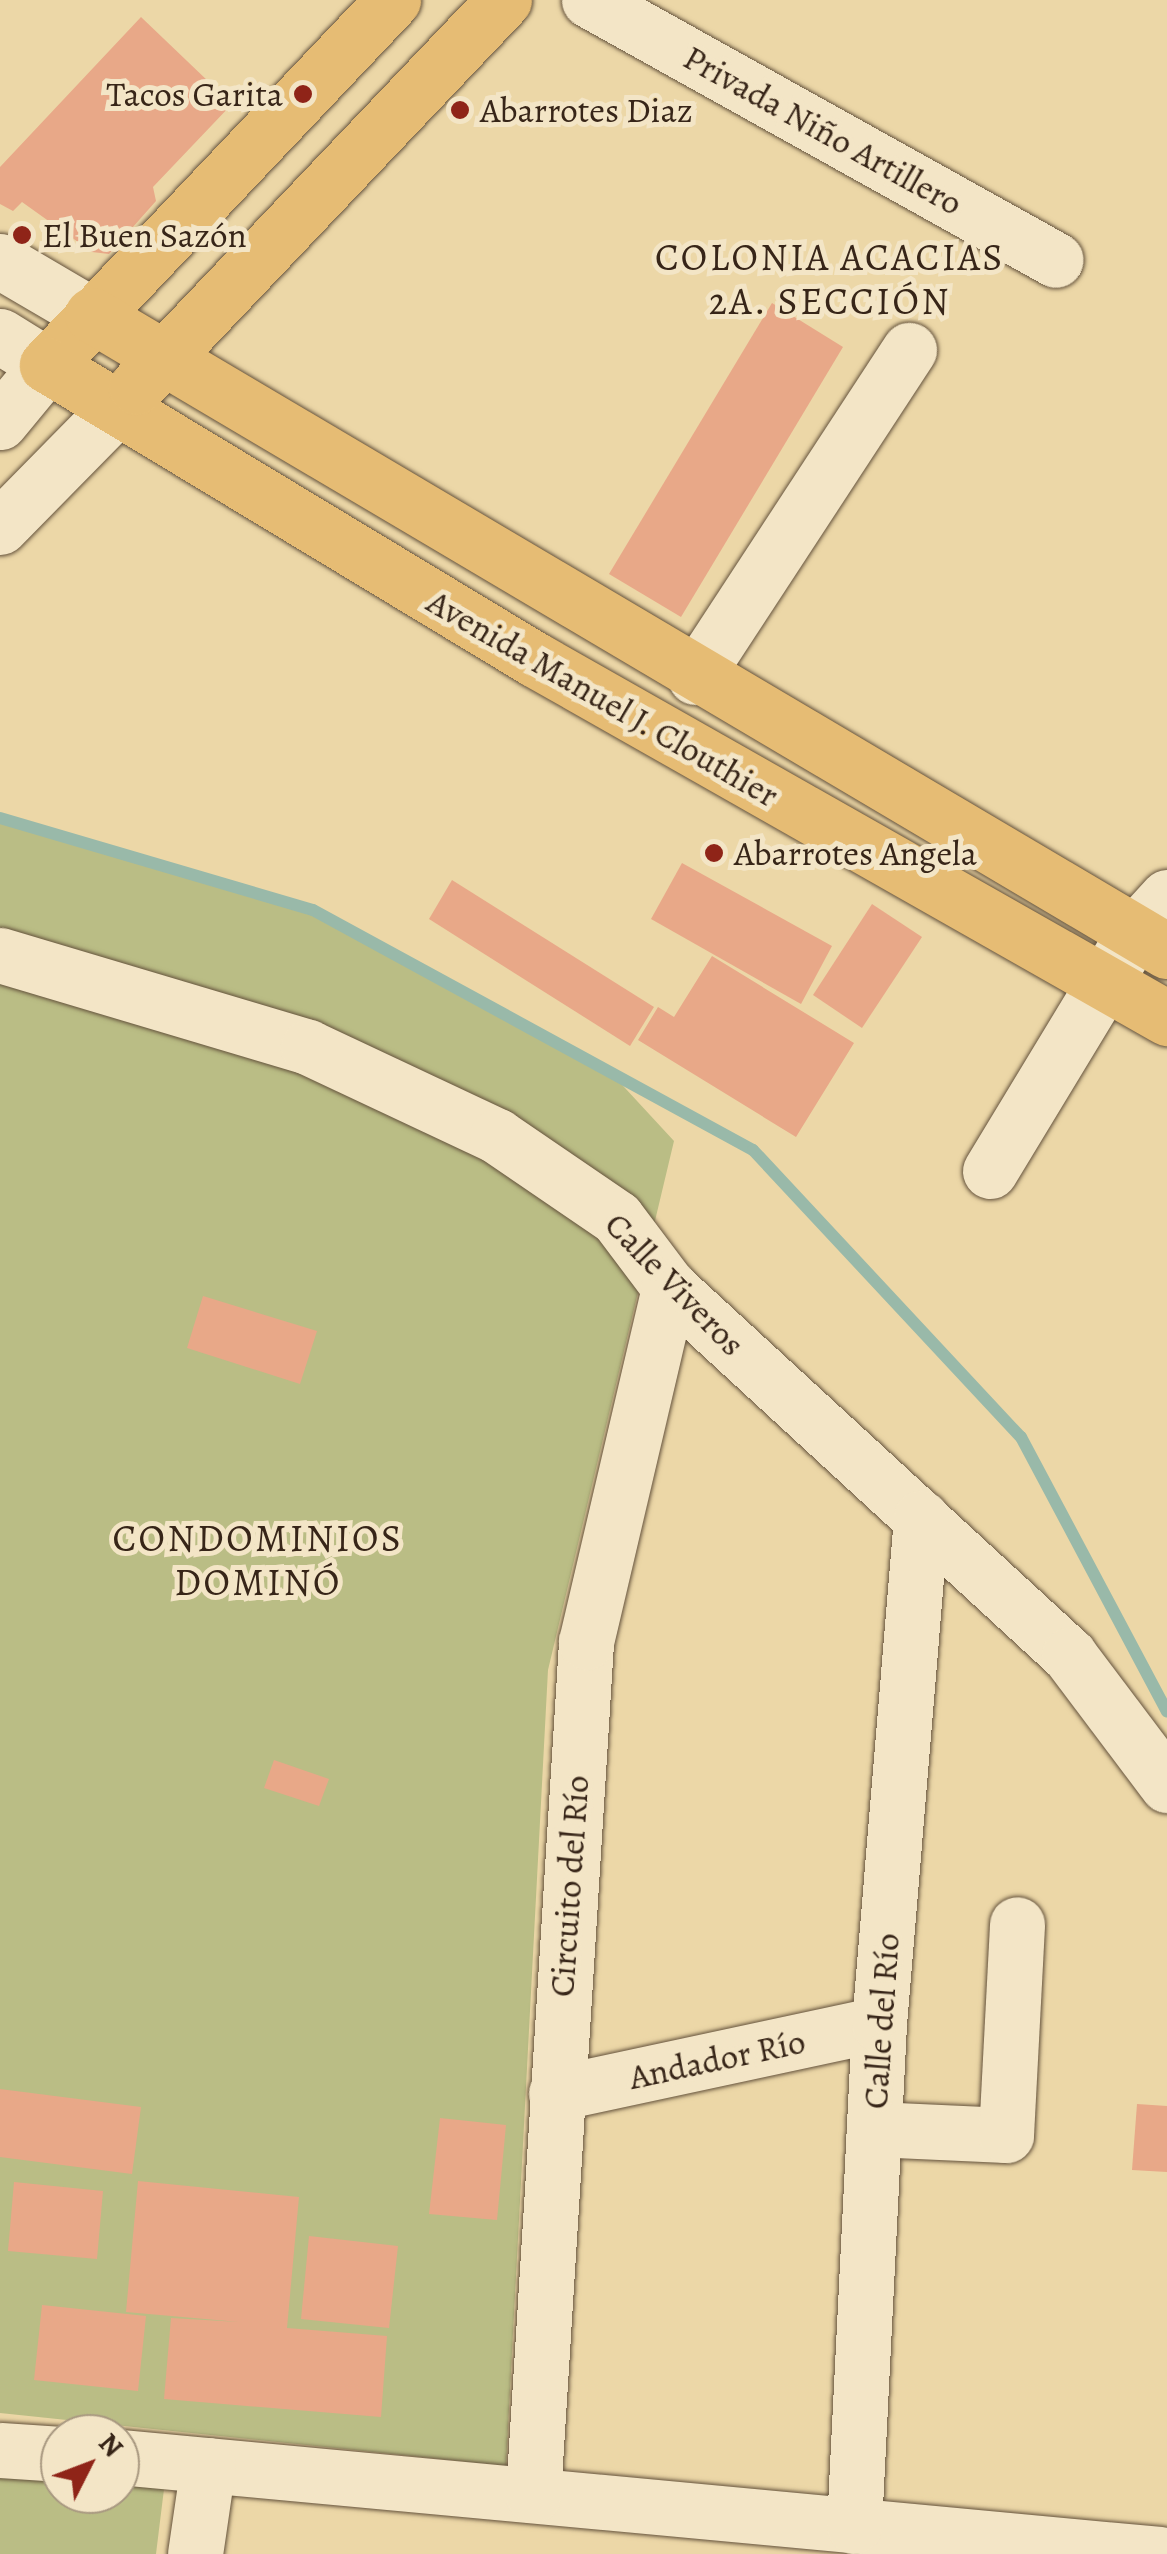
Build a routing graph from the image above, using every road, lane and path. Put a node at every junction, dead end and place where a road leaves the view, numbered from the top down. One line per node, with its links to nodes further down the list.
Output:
1 (393, 0): 6 (main road)
2 (504, 0): 9 (main road)
3 (590, 0): 4 (street, Privada Niño Artillero)
4 (1056, 260)
5 (0, 261): 6 (street)
6 (92, 315): 9 (main road, Avenida Manuel J. Clouthier); 10 (main road)
7 (0, 336): 10 (street)
8 (908, 350): 14 (street)
9 (160, 361): 11 (main road); 14 (main road, Avenida Manuel J. Clouthier)
10 (47, 365): 11 (main road, Avenida Manuel J. Clouthier); 12 (street)
11 (114, 411): 13 (street); 17 (main road, Avenida Manuel J. Clouthier)
12 (0, 422)
13 (0, 527)
14 (695, 676): 15 (main road, Avenida Manuel J. Clouthier)
15 (1156, 927): 17 (street)
16 (0, 955): 20 (street, Calle Viveros)
17 (1103, 983): 18 (main road, Avenida Manuel J. Clouthier); 19 (street)
18 (1167, 1018)
19 (990, 1170)
20 (668, 1287): 21 (street, Calle Viveros); 25 (street, Circuito del Río)
21 (922, 1518): 22 (street, Calle Viveros); 24 (street, Calle del Río)
22 (1167, 1785)
23 (1016, 1924): 26 (street)
24 (879, 2024): 25 (street, Andador Río); 26 (street, Calle del Río)
25 (556, 2094): 31 (street, Circuito del Río)
26 (874, 2130): 32 (street, Calle del Río)
27 (0, 2450): 28 (street)
28 (40, 2453)
29 (140, 2459): 30 (street)
30 (208, 2465): 31 (street); 33 (street)
31 (532, 2495): 32 (street)
32 (854, 2526): 34 (street)
33 (196, 2554)
34 (1159, 2554)

